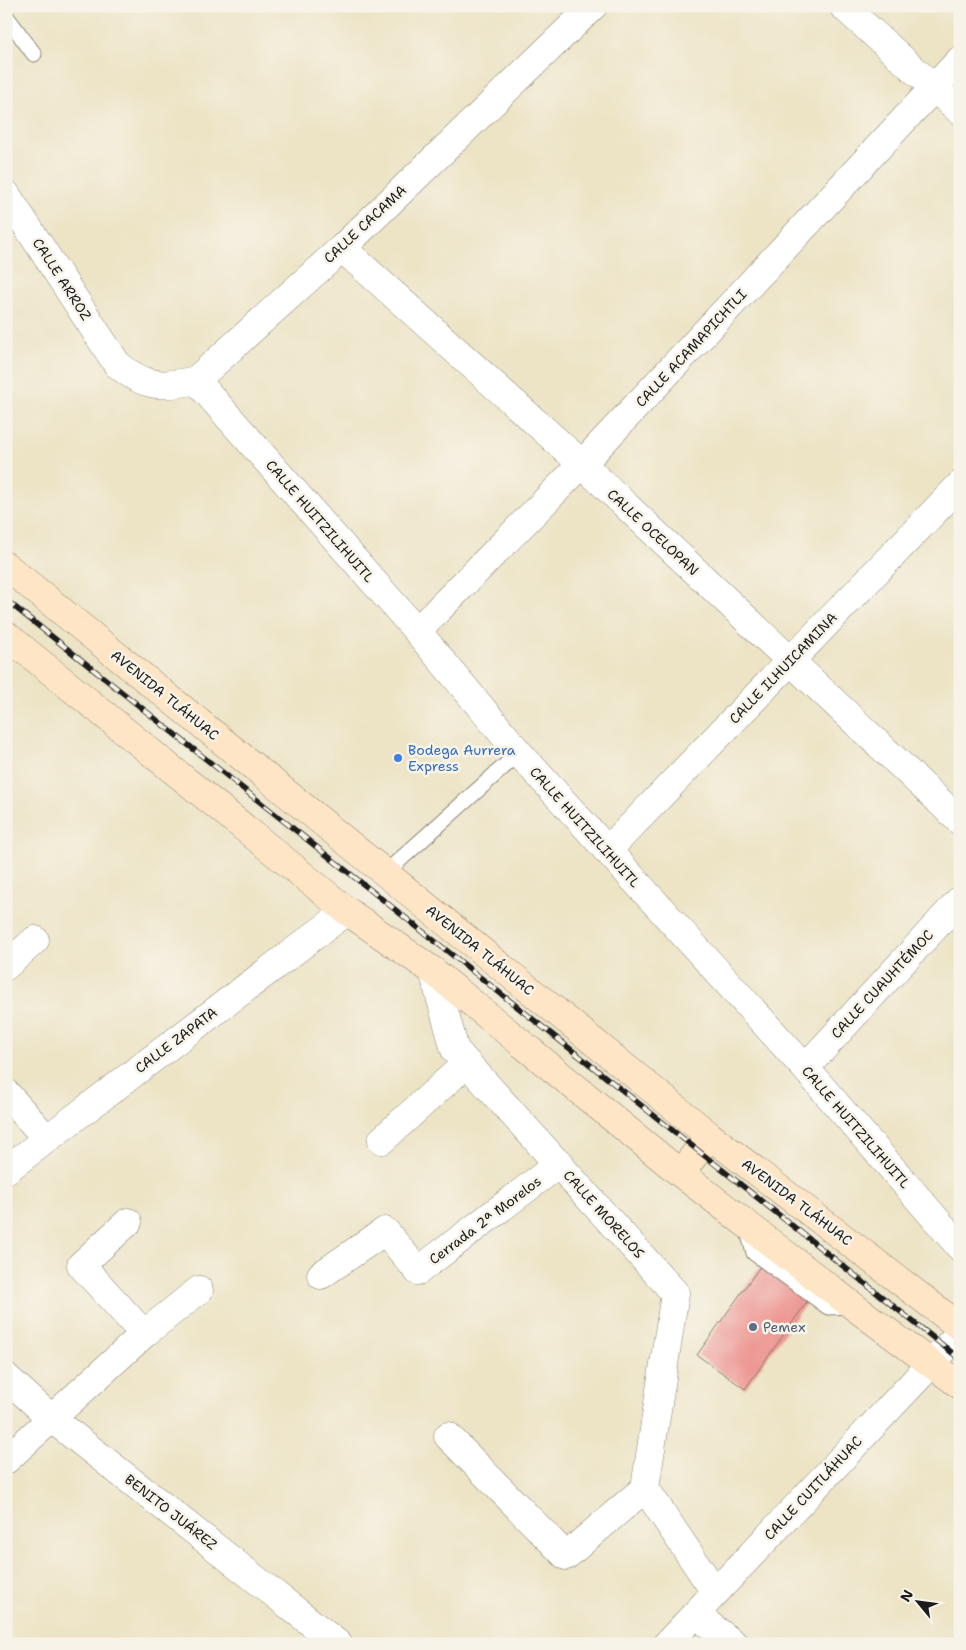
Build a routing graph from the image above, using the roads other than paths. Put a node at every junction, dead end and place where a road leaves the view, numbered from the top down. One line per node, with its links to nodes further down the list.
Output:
1 (593, 6): 9 (street, CALLE CACAMA)
2 (842, 6): 6 (street)
3 (6, 16): 4 (lane)
4 (34, 54)
5 (960, 60): 6 (street, CALLE ACAMAPICHTLI)
6 (935, 87): 7 (street); 11 (street, CALLE ACAMAPICHTLI)
7 (960, 111)
8 (6, 194): 10 (street, CALLE ARROZ)
9 (342, 248): 10 (street, CALLE CACAMA); 11 (street, CALLE OCELOPAN)
10 (196, 380): 14 (street, CALLE HUITZILIHUITL)
11 (582, 464): 14 (street, CALLE ACAMAPICHTLI); 16 (street, CALLE OCELOPAN)
12 (960, 485): 16 (street, CALLE ILHUICAMINA)
13 (6, 566): 20 (main road, AVENIDA TLÁHUAC)
14 (416, 631): 17 (street, CALLE HUITZILIHUITL)
15 (6, 635): 22 (main road)
16 (790, 661): 18 (street, CALLE OCELOPAN); 19 (street, CALLE ILHUICAMINA)
17 (519, 754): 19 (street, CALLE HUITZILIHUITL); 20 (lane)
18 (960, 821)
19 (607, 851): 27 (street, CALLE HUITZILIHUITL)
20 (384, 874): 29 (main road, AVENIDA TLÁHUAC)
21 (960, 900): 27 (street, CALLE CUAUHTÉMOC)
22 (347, 911): 25 (main road); 30 (street, CALLE ZAPATA)
23 (35, 940): 24 (street)
24 (6, 966)
25 (433, 971): 26 (street, CALLE MORELOS); 34 (main road)
26 (467, 1063): 31 (street); 32 (street, CALLE MORELOS)
27 (805, 1068): 36 (street, CALLE HUITZILIHUITL)
28 (6, 1093): 30 (street)
29 (710, 1136): 34 (main road); 39 (main road, AVENIDA TLÁHUAC)
30 (46, 1138): 33 (street, CALLE ZAPATA)
31 (382, 1140)
32 (560, 1163): 37 (street, Cerrada 2ª Morelos); 48 (street, CALLE MORELOS)
33 (6, 1170)
34 (680, 1173): 42 (main road)
35 (128, 1222): 41 (street)
36 (960, 1247)
37 (321, 1275)
38 (199, 1290): 41 (street)
39 (960, 1327)
40 (960, 1333): 42 (street, CALLE CUITLÁHUAC)
41 (144, 1334): 45 (street)
42 (931, 1363): 44 (main road); 49 (street, CALLE CUITLÁHUAC)
43 (6, 1377): 45 (street, BENITO JUÁREZ)
44 (960, 1385)
45 (51, 1418): 47 (street); 51 (street, BENITO JUÁREZ)
46 (448, 1436): 48 (street)
47 (6, 1460)
48 (645, 1488): 49 (street)
49 (715, 1592): 50 (street, CALLE CUITLÁHUAC)
50 (695, 1614): 52 (street, CALLE CUITLÁHUAC); 53 (street)
51 (338, 1644)
52 (667, 1644)
53 (734, 1644)

